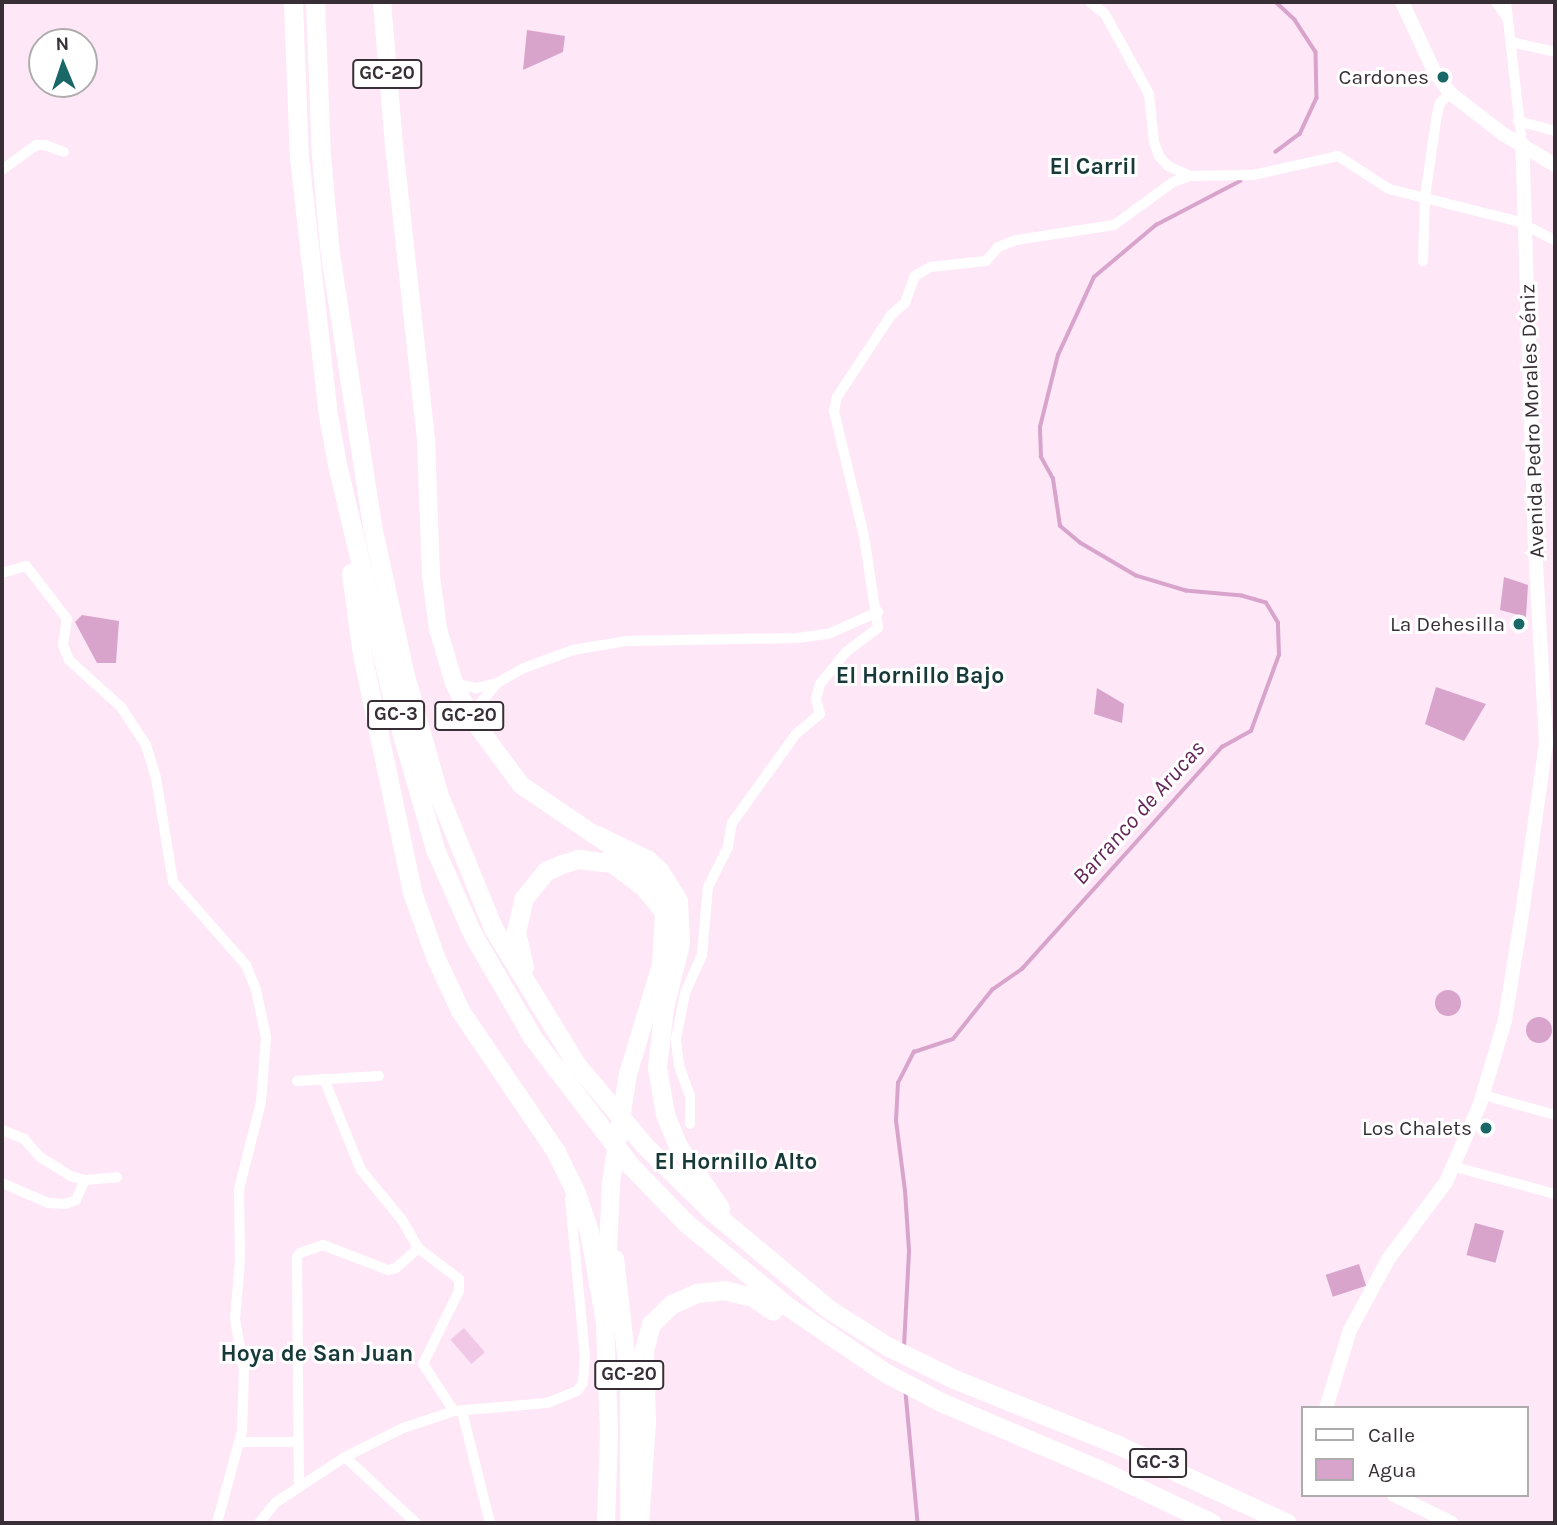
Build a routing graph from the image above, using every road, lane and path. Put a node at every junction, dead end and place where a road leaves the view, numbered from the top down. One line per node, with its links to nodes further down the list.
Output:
1 (293, 2): 24 (highway, GC-3)
2 (315, 2): 32 (highway, GC-3)
3 (382, 2): 27 (main road, GC-20)
4 (1090, 2): 18 (street)
5 (1402, 2): 11 (street)
6 (1496, 2): 8 (street)
7 (1506, 2): 8 (street)
8 (1508, 20): 9 (street)
9 (1511, 42): 10 (street); 12 (street)
10 (1555, 52)
11 (1450, 93): 14 (street); 20 (street)
12 (1518, 121): 13 (street); 14 (street)
13 (1555, 131)
14 (1522, 144): 16 (street); 19 (street, Avenida Pedro Morales Déniz)
15 (64, 152): 17 (street)
16 (1551, 162): 19 (street)
17 (2, 170)
18 (1190, 176): 20 (street); 26 (street)
19 (1525, 176): 21 (street, Avenida Pedro Morales Déniz)
20 (1425, 197): 21 (street); 23 (street)
21 (1527, 227): 22 (street); 36 (street, Avenida Pedro Morales Déniz)
22 (1555, 240)
23 (1423, 261)
24 (337, 464): 40 (highway); 49 (highway, GC-3)
25 (2, 573): 54 (street)
26 (877, 612): 28 (street); 38 (street)
27 (454, 683): 28 (street); 29 (main road, GC-20)
28 (497, 683): 29 (street)
29 (470, 716): 30 (main road, GC-20)
30 (597, 835): 31 (main road, GC-20); 47 (highway)
31 (664, 912): 32 (highway); 46 (main road, GC-20)
32 (534, 998): 47 (highway, GC-3)
33 (379, 1076): 34 (street)
34 (324, 1079): 35 (street); 48 (street)
35 (297, 1081)
36 (1483, 1095): 37 (street); 41 (street, Avenida Pedro Morales Déniz)
37 (1555, 1115)
38 (690, 1124)
39 (2, 1130): 43 (street)
40 (563, 1165): 50 (highway); 52 (street)
41 (1455, 1167): 45 (street); 51 (street, Avenida Pedro Morales Déniz)
42 (117, 1177): 43 (street)
43 (85, 1180): 44 (street)
44 (2, 1183)
45 (1555, 1194)
46 (610, 1228): 50 (main road, GC-20); 63 (main road, GC-20)
47 (738, 1235): 66 (highway, GC-3)
48 (418, 1248): 52 (street); 53 (street)
49 (786, 1312): 64 (highway); 65 (highway, GC-3)
50 (605, 1322): 62 (main road, GC-20)
51 (1327, 1406)
52 (458, 1411): 55 (street); 61 (street)
53 (298, 1442): 54 (street); 56 (street)
54 (239, 1443): 58 (street)
55 (345, 1457): 56 (street); 60 (street)
56 (299, 1487): 59 (street)
57 (1398, 1497): 67 (street)
58 (217, 1523)
59 (259, 1523)
60 (416, 1523)
61 (490, 1523)
62 (606, 1523)
63 (629, 1523)
64 (639, 1523)
65 (1212, 1523)
66 (1287, 1523)
67 (1452, 1523)

